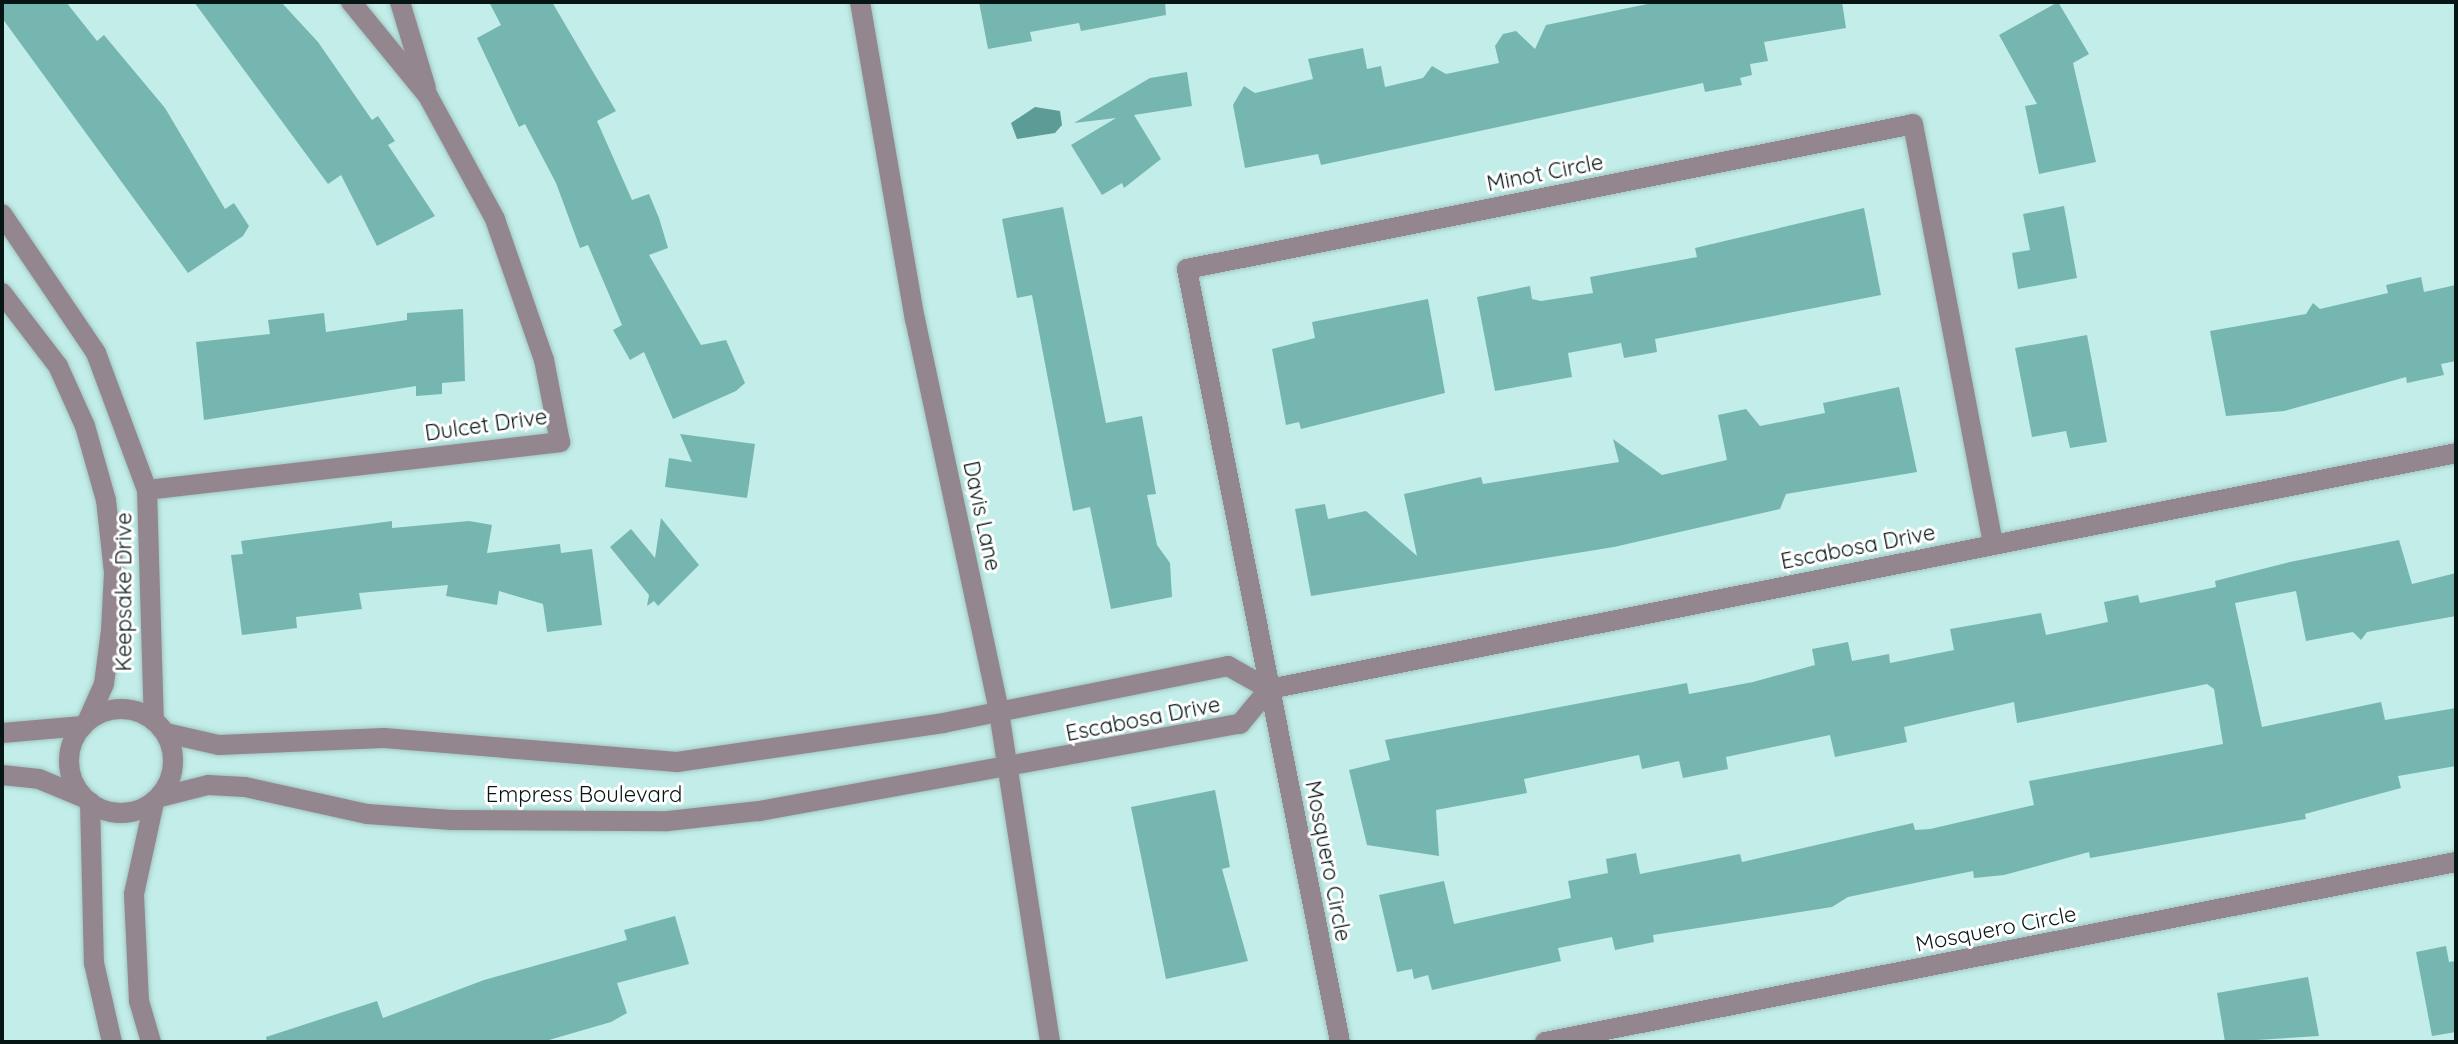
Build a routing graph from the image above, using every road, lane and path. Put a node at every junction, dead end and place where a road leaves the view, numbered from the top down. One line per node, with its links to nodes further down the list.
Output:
1 (351, 2): 4 (street, Dulcet Drive)
2 (400, 2): 4 (street, Dulcet Drive)
3 (860, 2): 11 (street, Davis Lane)
4 (428, 96): 8 (street, Dulcet Drive)
5 (2, 214): 8 (street, Keepsake Drive)
6 (2, 293): 12 (street, Keepsake Drive)
7 (2456, 453): 9 (street, Escabosa Drive)
8 (147, 490): 13 (street, Keepsake Drive)
9 (1993, 544): 10 (street, Escabosa Drive); 10 (street, Minot Circle)
10 (1269, 689): 11 (street, Escabosa Drive); 15 (street, Escabosa Drive); 23 (street, Mosquero Circle)
11 (999, 712): 13 (street, Empress Boulevard); 15 (street, Davis Lane)
12 (86, 723): 13 (street); 14 (street); 18 (street)
13 (160, 726): 17 (street)
14 (2, 733)
15 (1009, 768): 17 (street, Empress Boulevard); 22 (street, Davis Lane)
16 (2, 775): 18 (street)
17 (157, 799): 18 (street); 21 (street)
18 (86, 800): 20 (street)
19 (2456, 862): 24 (street, Mosquero Circle)
20 (112, 1042)
21 (151, 1042)
22 (1050, 1042)
23 (1340, 1042)
24 (1545, 1042)

